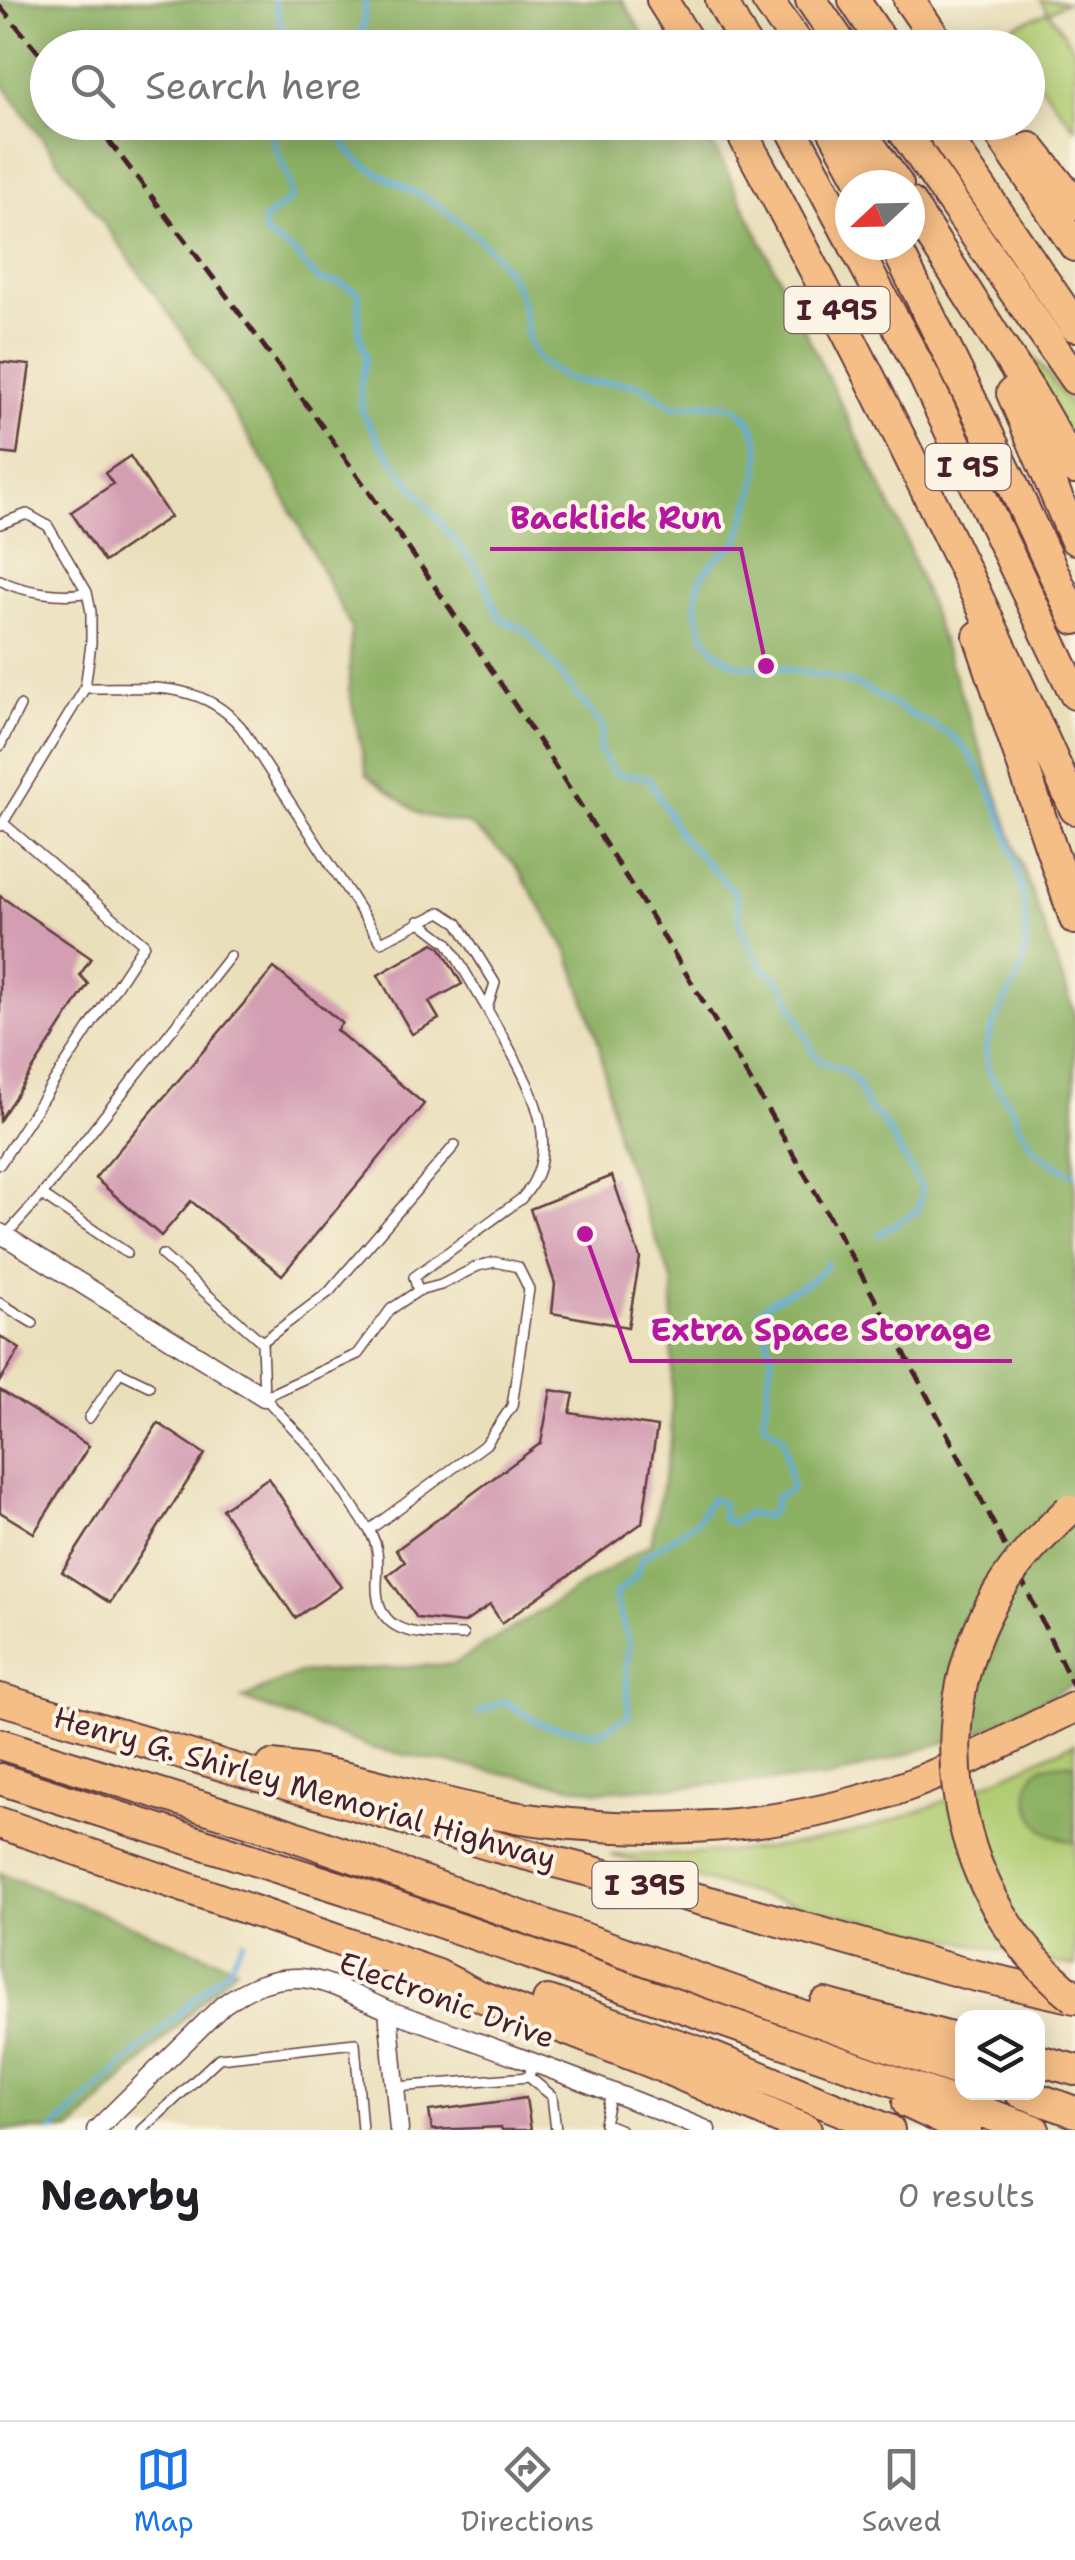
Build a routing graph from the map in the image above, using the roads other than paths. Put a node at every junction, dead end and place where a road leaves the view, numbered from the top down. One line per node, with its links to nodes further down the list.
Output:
1 (662, 0): 6 (highway)
2 (764, 0): 7 (highway); 8 (highway)
3 (811, 0): 9 (highway)
4 (854, 0): 10 (highway)
5 (912, 3): 11 (highway)
6 (681, 30)
7 (778, 30)
8 (787, 30)
9 (832, 30)
10 (874, 30)
11 (931, 30)
12 (746, 140): 32 (highway, I 495)
13 (798, 140): 23 (highway)
14 (839, 140): 20 (highway)
15 (867, 140): 21 (highway)
16 (909, 140): 30 (highway)
17 (948, 140): 29 (highway)
18 (1004, 140): 25 (highway)
19 (1023, 140): 22 (highway)
20 (855, 170)
21 (888, 170)
22 (1075, 204)
23 (835, 210)
24 (925, 225): 28 (highway)
25 (1075, 246)
26 (862, 260): 39 (highway, I 95)
27 (902, 260): 37 (highway)
28 (958, 276): 31 (highway); 34 (highway)
29 (1075, 326)
30 (1075, 378)
31 (1075, 469)
32 (934, 500): 42 (highway, I 495); 44 (highway)
33 (0, 524): 36 (lane)
34 (1075, 538)
35 (0, 580): 36 (lane)
36 (87, 592): 38 (lane)
37 (1075, 620)
38 (85, 688): 43 (lane); 45 (lane)
39 (1075, 694)
40 (20, 706): 41 (lane)
41 (0, 746)
42 (1075, 809)
43 (2, 826): 49 (lane)
44 (1075, 919)
45 (419, 920): 47 (lane); 47 (lane)
46 (230, 956): 50 (lane)
47 (488, 1009): 54 (lane)
48 (455, 1145): 57 (lane)
49 (0, 1164)
50 (42, 1195): 51 (lane); 52 (lane)
51 (2, 1234): 59 (street)
52 (127, 1253)
53 (162, 1255): 57 (lane)
54 (418, 1290): 59 (lane); 62 (lane)
55 (0, 1303): 56 (lane)
56 (33, 1323)
57 (262, 1342): 59 (lane)
58 (148, 1386): 60 (lane)
59 (264, 1397): 62 (lane)
60 (89, 1418)
61 (1073, 1507): 74 (highway, bridge)
62 (369, 1530): 63 (lane)
63 (463, 1635)
64 (0, 1699): 69 (highway, Henry G. Shirley Memorial Highway / I 395)
65 (1075, 1706): 67 (highway)
66 (1075, 1727): 67 (highway)
67 (1034, 1737): 69 (highway)
68 (0, 1744): 72 (highway)
69 (217, 1763): 74 (highway, Henry G. Shirley Memorial Highway / I 395)
70 (0, 1779): 77 (highway)
71 (0, 1823): 73 (highway)
72 (621, 1950): 76 (highway); 80 (highway)
73 (438, 1975): 93 (highway); 94 (highway)
74 (1075, 1997)
75 (388, 2010): 79 (street, Electronic Drive); 82 (street); 86 (street, Electronic Drive)
76 (955, 2038)
77 (842, 2062): 95 (highway); 96 (highway)
78 (1045, 2062): 81 (highway)
79 (531, 2068): 82 (lane); 83 (street, Electronic Drive); 90 (lane)
80 (955, 2069)
81 (1075, 2070)
82 (395, 2087): 89 (street)
83 (611, 2091): 91 (lane); 92 (street, Electronic Drive)
84 (1042, 2100): 85 (highway)
85 (1075, 2112)
86 (96, 2130)
87 (142, 2130): 88 (lane)
88 (362, 2130)
89 (399, 2130)
90 (556, 2130)
91 (622, 2130)
92 (706, 2130)
93 (806, 2130)
94 (888, 2130)
95 (966, 2130)
96 (1034, 2130)

